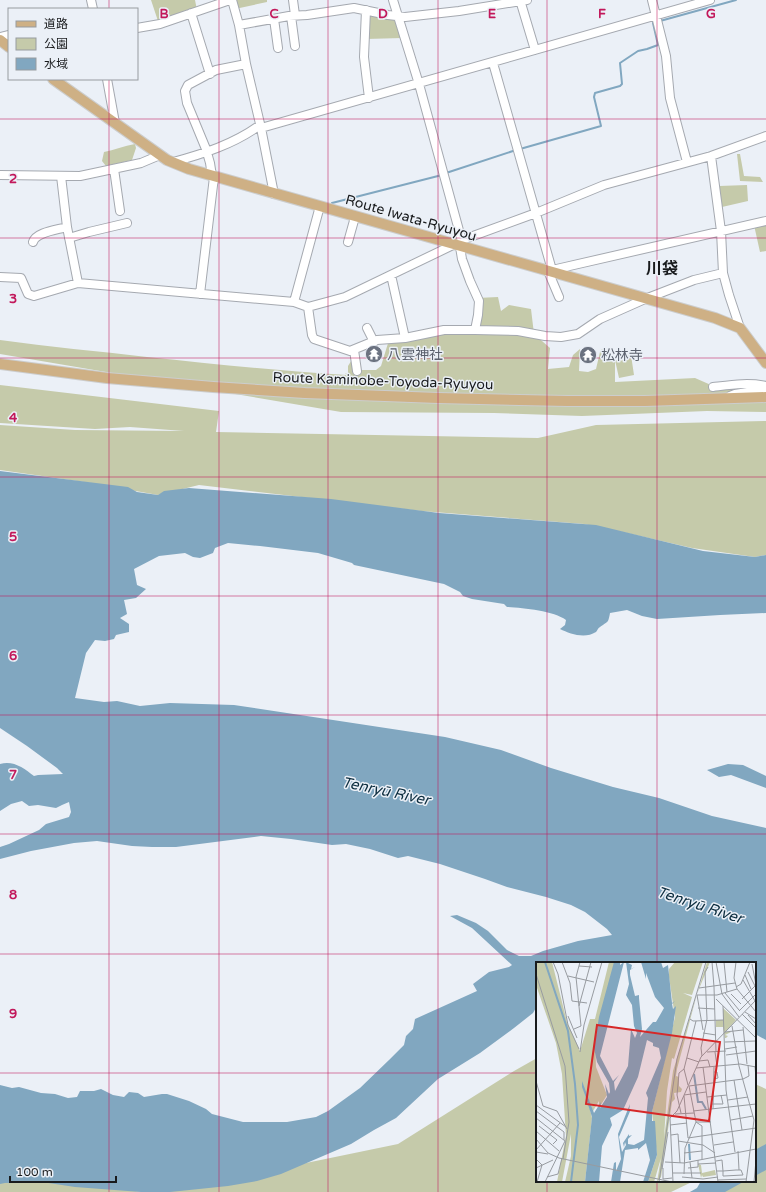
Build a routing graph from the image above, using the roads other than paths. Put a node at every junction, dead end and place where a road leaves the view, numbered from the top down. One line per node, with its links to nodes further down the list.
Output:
1 (231, 0): 9 (street); 14 (street)
2 (293, 0): 10 (street)
3 (393, 0): 11 (street)
4 (523, 0): 11 (street); 20 (street)
5 (652, 0): 12 (street)
6 (710, 0): 12 (street)
7 (353, 4): 8 (street); 10 (street)
8 (366, 10): 11 (street); 27 (street)
9 (191, 12): 15 (street); 23 (street)
10 (293, 16): 13 (street); 18 (street)
11 (397, 16): 26 (street)
12 (655, 16): 20 (street); 35 (street)
13 (274, 19): 14 (street); 19 (street)
14 (239, 25): 22 (street)
15 (138, 28)
16 (0, 40): 17 (main road)
17 (8, 46)
18 (296, 46)
19 (278, 48)
20 (535, 50): 21 (street)
21 (493, 62): 26 (street); 43 (street)
22 (246, 64): 23 (street); 29 (street)
23 (210, 74): 31 (street)
24 (54, 80): 28 (main road, Route Iwata-Ryuyou)
25 (107, 80): 28 (street)
26 (419, 84): 27 (street); 52 (street)
27 (369, 98): 29 (street)
28 (115, 123): 32 (main road, Route Iwata-Ryuyou)
29 (260, 126): 31 (street); 40 (street)
30 (766, 136): 33 (street)
31 (207, 152): 34 (street); 39 (street)
32 (160, 155): 34 (main road, Route Iwata-Ryuyou); 36 (street)
33 (711, 156): 35 (street); 48 (street)
34 (172, 162): 39 (main road, Route Iwata-Ryuyou)
35 (687, 162): 43 (street)
36 (114, 169): 38 (street); 42 (street)
37 (0, 175): 38 (street)
38 (61, 176): 47 (street)
39 (213, 177): 40 (main road, Route Iwata-Ryuyou); 58 (street)
40 (274, 194): 41 (main road, Route Iwata-Ryuyou)
41 (320, 206): 44 (main road, Route Iwata-Ryuyou); 61 (street)
42 (120, 210)
43 (536, 213): 52 (street); 53 (street)
44 (355, 217): 51 (street); 52 (main road, Route Iwata-Ryuyou)
45 (766, 221): 48 (street)
46 (127, 223): 49 (street)
47 (67, 227): 49 (street); 50 (street)
48 (721, 231): 53 (street); 54 (street)
49 (69, 238): 57 (street)
50 (33, 242)
51 (348, 242)
52 (460, 245): 53 (main road, Route Iwata-Ryuyou); 55 (street); 65 (street)
53 (551, 271): 59 (street); 60 (main road, Route Iwata-Ryuyou)
54 (723, 273): 60 (street); 64 (street)
55 (391, 275): 62 (street); 66 (street)
56 (0, 277): 57 (street)
57 (78, 283): 58 (street)
58 (200, 294): 61 (street)
59 (559, 296)
60 (644, 299): 64 (main road, Route Iwata-Ryuyou); 65 (street)
61 (294, 302): 62 (street)
62 (308, 307): 68 (street)
63 (367, 328): 67 (street)
64 (740, 328): 69 (main road)
65 (475, 330): 66 (street)
66 (405, 338): 67 (street)
67 (374, 342): 68 (street)
68 (354, 350): 71 (street)
69 (766, 363)
70 (0, 364): 76 (main road, Route Kaminobe-Toyoda-Ryuyou)
71 (357, 371)
72 (766, 386): 73 (street)
73 (713, 387)
74 (766, 389): 76 (street)
75 (766, 397): 76 (main road, Route Kaminobe-Toyoda-Ryuyou)
76 (724, 398)

